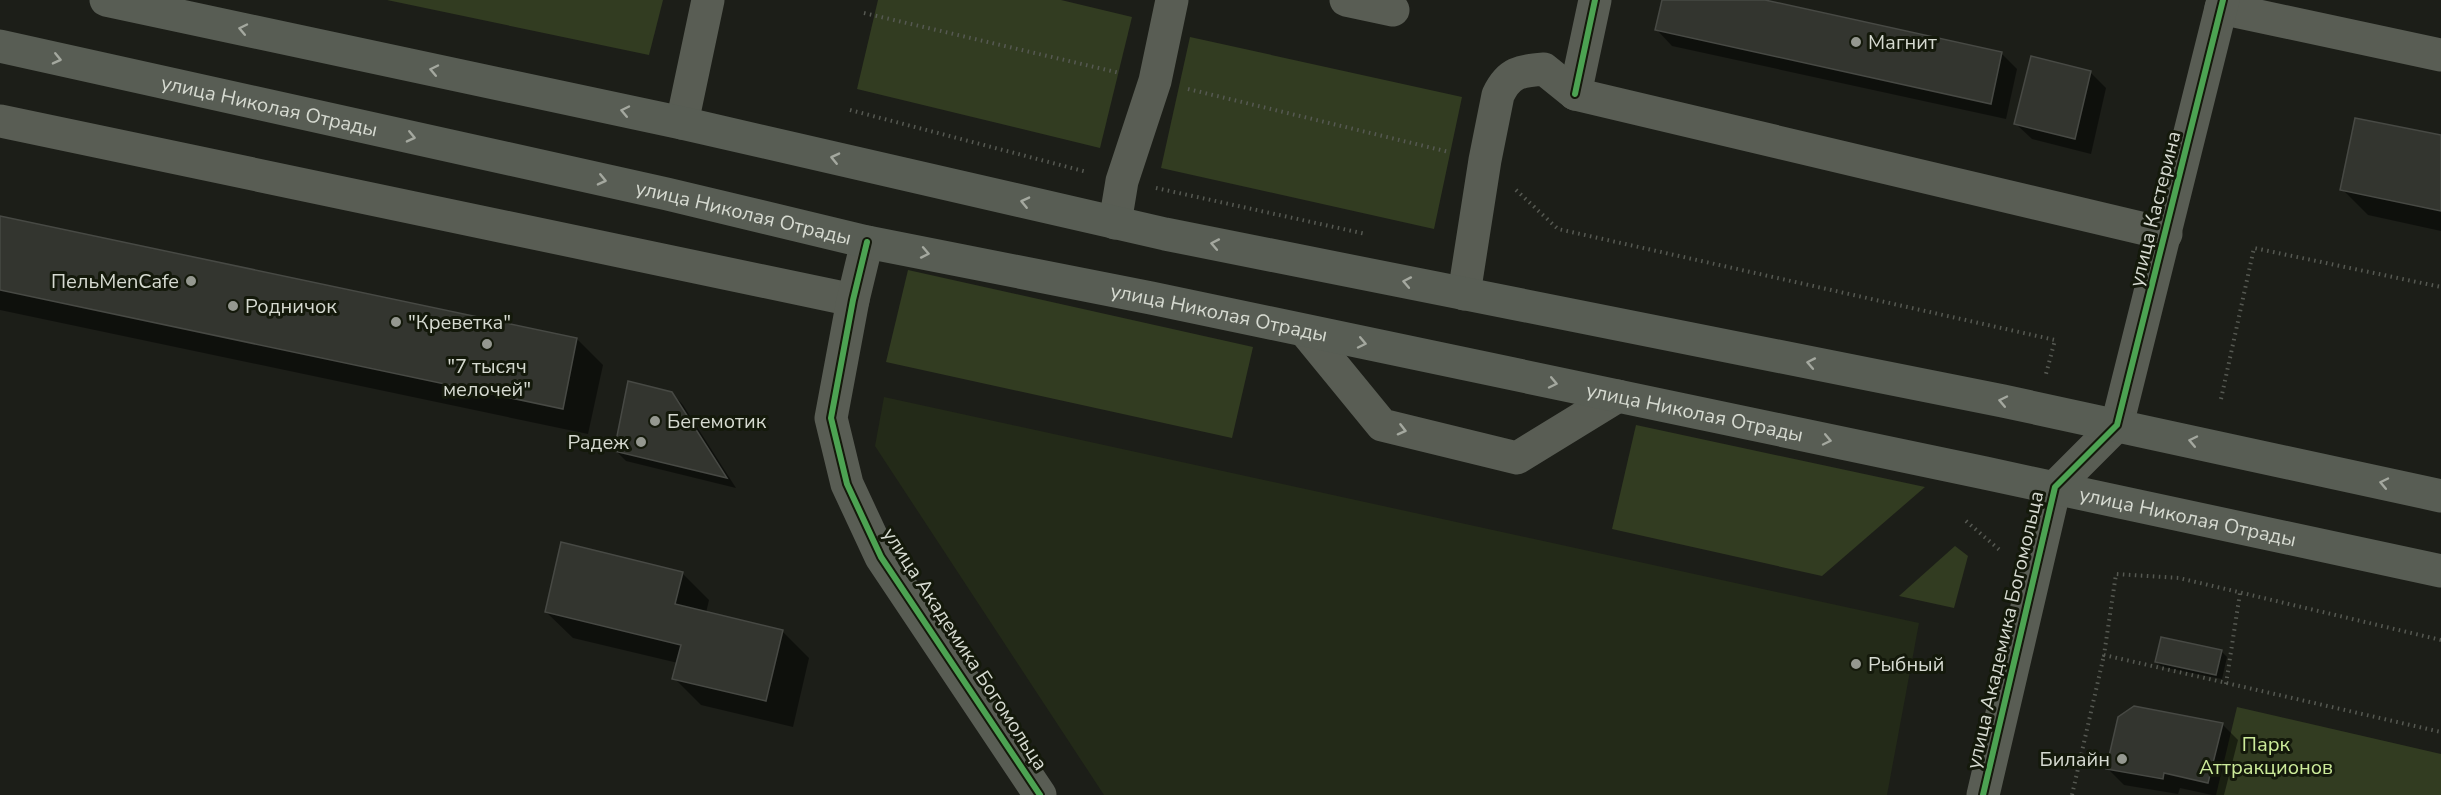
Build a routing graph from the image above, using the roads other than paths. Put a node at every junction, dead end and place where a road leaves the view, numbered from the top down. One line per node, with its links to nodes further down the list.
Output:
1 (106, 0): 12 (main road, one-way to 1)
2 (708, 0): 12 (street)
3 (1172, 0): 13 (street)
4 (1346, 0): 7 (street)
5 (1595, 0): 10 (street)
6 (2222, 4): 9 (street); 14 (street, улица Кастерина)
7 (1393, 10)
8 (0, 46): 15 (main road, улица Николая Отрады, one-way to 15)
9 (2441, 56)
10 (1575, 94): 14 (street); 16 (street)
11 (0, 121): 17 (street)
12 (682, 123): 13 (main road, one-way to 12)
13 (1115, 223): 16 (main road, one-way to 13)
14 (2166, 234): 20 (street, улица Кастерина)
15 (867, 242): 17 (street, улица Академика Богомольца); 18 (main road, улица Николая Отрады, one-way to 18)
16 (1464, 294): 20 (main road, one-way to 16)
17 (854, 300): 24 (street, улица Академика Богомольца)
18 (1305, 331): 19 (main road, улица Николая Отрады, one-way to 19); 19 (street, one-way to 19)
19 (1618, 396): 21 (main road, улица Николая Отрады, one-way to 21)
20 (2117, 425): 21 (street, улица Академика Богомольца); 22 (main road, one-way to 20)
21 (2055, 487): 23 (main road, улица Николая Отрады); 25 (street, улица Академика Богомольца)
22 (2441, 496)
23 (2441, 571)
24 (1040, 795)
25 (1983, 795)

